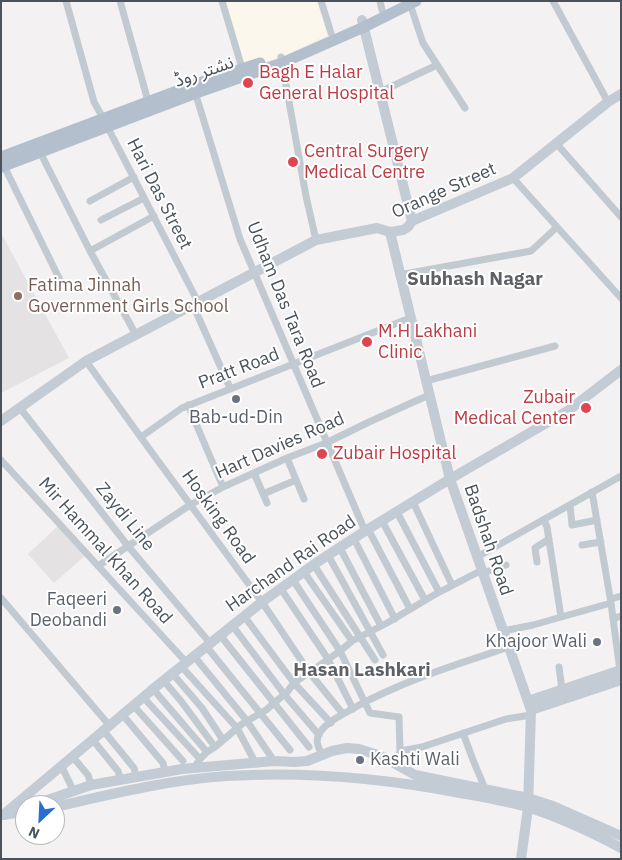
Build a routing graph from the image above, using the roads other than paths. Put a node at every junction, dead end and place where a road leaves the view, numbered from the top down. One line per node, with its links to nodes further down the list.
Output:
1 (66, 1): 19 (street, Hari Das Street)
2 (120, 1): 16 (street)
3 (222, 1): 12 (street)
4 (321, 1): 9 (street)
5 (553, 1): 17 (street)
6 (408, 2): 7 (main road, نشتر روڈ); 8 (main road, نشتر روڈ); 11 (street)
7 (381, 6): 8 (main road, نشتر روڈ)
8 (363, 23): 9 (main road, نشتر روڈ); 10 (main road, نشتر روڈ); 14 (main road)
9 (331, 33): 10 (main road, نشتر روڈ)
10 (281, 60): 12 (main road, نشتر روڈ); 13 (main road, نشتر روڈ); 33 (street)
11 (437, 65): 14 (street); 18 (street)
12 (242, 68): 13 (main road, نشتر روڈ)
13 (194, 89): 16 (main road, نشتر روڈ); 19 (main road, نشتر روڈ); 35 (street, Udham Das Tara Road)
14 (380, 92): 30 (main road)
15 (621, 94): 17 (main road, Orange Street)
16 (148, 101): 19 (main road, نشتر روڈ)
17 (608, 102): 20 (main road, Orange Street)
18 (465, 108)
19 (105, 122): 21 (main road, نشتر روڈ); 22 (main road, نشتر روڈ); 23 (street, Hari Das Street)
20 (556, 143): 24 (main road, Orange Street); 28 (street)
21 (40, 152): 22 (main road, نشتر روڈ); 34 (street)
22 (2, 164): 37 (street)
23 (134, 177): 25 (street, Hari Das Street); 26 (street)
24 (513, 178): 30 (main road, Orange Street); 31 (street)
25 (144, 198): 27 (street, Hari Das Street); 29 (street)
26 (90, 201)
27 (154, 216): 34 (street); 39 (street, Hari Das Street)
28 (621, 217)
29 (101, 220)
30 (412, 221): 32 (main road, Orange Street)
31 (557, 228): 36 (street); 38 (street)
32 (390, 232): 33 (main road, Orange Street); 36 (main road, Badshah Road)
33 (316, 240): 35 (main road, Orange Street)
34 (90, 251): 41 (street)
35 (254, 274): 39 (main road, Orange Street); 44 (street, Udham Das Tara Road)
36 (399, 275): 40 (main road, Badshah Road)
37 (61, 282)
38 (621, 298)
39 (196, 304): 41 (main road, Orange Street); 47 (street, Hari Das Street)
40 (410, 318): 44 (street, Pratt Road); 46 (main road, Badshah Road)
41 (136, 335): 43 (main road, Orange Street)
42 (556, 346): 46 (street)
43 (86, 361): 50 (main road, Orange Street); 52 (street, Hosking Road)
44 (292, 364): 47 (street, Pratt Road); 53 (street, Udham Das Tara Road)
45 (621, 370): 58 (main road, Harchand Rai Road)
46 (426, 381): 48 (main road, Badshah Road)
47 (230, 388): 49 (street, Pratt Road)
48 (429, 395): 53 (street, Hart Davies Road); 58 (main road, Badshah Road)
49 (188, 405): 52 (street, Pratt Road); 60 (street)
50 (20, 408): 51 (main road, Orange Street); 77 (street, Zaydi Line)
51 (1, 421)
52 (140, 437): 66 (street, Hosking Road)
53 (326, 443): 54 (street, Hart Davies Road); 72 (street, Udham Das Tara Road)
54 (287, 458): 56 (street, Hart Davies Road); 59 (street)
55 (1, 460): 84 (street, Mir Hammal Khan Road)
56 (254, 473): 60 (street, Hart Davies Road); 62 (street)
57 (621, 476): 61 (street)
58 (450, 479): 64 (main road, Harchand Rai Road); 80 (main road, Badshah Road)
59 (296, 480): 62 (street); 63 (street)
60 (223, 487): 66 (street, Hart Davies Road)
61 (592, 492): 67 (street); 70 (street)
62 (263, 494): 65 (street)
63 (304, 499)
64 (413, 502): 68 (main road, Harchand Rai Road); 88 (street)
65 (266, 503)
66 (190, 505): 77 (street, Hart Davies Road); 95 (street, Hosking Road)
67 (570, 505): 69 (street); 70 (street)
68 (397, 512): 71 (main road, Harchand Rai Road); 90 (street)
69 (544, 520): 74 (street); 80 (street)
70 (597, 520): 75 (street)
71 (382, 521): 72 (main road, Harchand Rai Road); 93 (street)
72 (366, 530): 73 (main road, Harchand Rai Road); 96 (street, Udham Das Tara Road)
73 (354, 539): 78 (main road, Harchand Rai Road); 101 (street)
74 (549, 539): 81 (street); 99 (street)
75 (601, 542): 76 (street); 94 (street)
76 (582, 545)
77 (128, 546): 84 (street, Hart Davies Road); 109 (street, Zaydi Line)
78 (340, 548): 79 (main road, Harchand Rai Road); 103 (street)
79 (328, 555): 82 (main road, Harchand Rai Road); 105 (street)
80 (477, 557): 85 (main road, Badshah Road)
81 (537, 562)
82 (314, 565): 86 (main road, Harchand Rai Road); 107 (street)
83 (506, 565): 85 (street)
84 (98, 566): 115 (street, Mir Hammal Khan Road)
85 (482, 571): 88 (street); 104 (main road, Badshah Road)
86 (304, 572): 87 (main road, Harchand Rai Road); 108 (street)
87 (293, 580): 89 (main road, Harchand Rai Road); 111 (street)
88 (452, 585): 90 (street)
89 (281, 588): 95 (main road, Harchand Rai Road); 113 (street)
90 (439, 592): 93 (street)
91 (621, 596): 94 (street)
92 (1, 598): 136 (street)
93 (425, 600): 96 (street)
94 (611, 601): 99 (street); 100 (street)
95 (262, 602): 97 (main road, Harchand Rai Road); 117 (street, Hosking Road)
96 (410, 609): 101 (street)
97 (244, 616): 102 (main road, Harchand Rai Road); 121 (street)
98 (621, 616): 100 (street)
99 (561, 617): 104 (street)
100 (613, 618): 119 (street)
101 (395, 619): 103 (street)
102 (232, 625): 106 (main road, Harchand Rai Road); 124 (street)
103 (381, 626): 105 (street)
104 (503, 631): 110 (main road, Badshah Road)
105 (370, 632): 107 (street); 112 (street)
106 (220, 635): 109 (main road, Harchand Rai Road); 127 (street)
107 (360, 637): 108 (street); 114 (street)
108 (352, 641): 111 (street)
109 (208, 645): 115 (main road, Harchand Rai Road); 132 (street, Zaydi Line)
110 (509, 647): 126 (street); 130 (main road, Badshah Road)
111 (340, 652): 113 (street); 126 (street)
112 (383, 655)
113 (328, 659): 117 (street); 129 (street)
114 (375, 660)
115 (187, 661): 118 (main road, Harchand Rai Road); 134 (street); 137 (street)
116 (559, 667): 123 (street)
117 (308, 672): 121 (street); 133 (street, Hosking Road)
118 (172, 673): 120 (main road, Harchand Rai Road); 141 (street)
119 (620, 674): 123 (main road); 130 (main road)
120 (163, 680): 122 (main road, Harchand Rai Road); 142 (street)
121 (294, 683): 124 (street); 135 (street)
122 (153, 689): 125 (main road, Harchand Rai Road); 146 (street)
123 (562, 690): 130 (main road)
124 (284, 694): 127 (street); 139 (street)
125 (143, 697): 128 (main road, Harchand Rai Road); 151 (street)
126 (364, 702): 129 (street); 145 (street)
127 (273, 703): 132 (street); 143 (street)
128 (133, 705): 131 (main road, Harchand Rai Road); 149 (street)
129 (353, 708): 133 (street)
130 (530, 709): 138 (street); 162 (main road, Badshah Road)
131 (122, 714): 136 (main road, Harchand Rai Road); 155 (street)
132 (260, 714): 134 (street); 144 (street, Zaydi Line)
133 (343, 714): 135 (street)
134 (247, 721): 137 (street); 150 (street)
135 (331, 723): 139 (street)
136 (106, 727): 140 (main road, Harchand Rai Road); 156 (street)
137 (237, 728): 141 (street); 152 (street)
138 (463, 733): 145 (street); 160 (street)
139 (319, 735): 147 (street)
140 (92, 739): 148 (main road, Harchand Rai Road); 157 (street)
141 (223, 740): 142 (street)
142 (215, 747): 146 (street)
143 (309, 747)
144 (290, 750)
145 (400, 751): 154 (street)
146 (207, 752): 151 (street)
147 (322, 755): 150 (main road); 154 (main road)
148 (72, 756): 153 (main road, Harchand Rai Road); 158 (street)
149 (182, 761)
150 (274, 761): 152 (main road)
151 (197, 764): 152 (main road); 155 (main road)
152 (256, 764)
153 (61, 765): 159 (street); 165 (main road, Harchand Rai Road)
154 (397, 765): 160 (main road)
155 (165, 772): 156 (main road)
156 (136, 777): 157 (main road)
157 (121, 780): 158 (main road)
158 (91, 785): 159 (main road)
159 (73, 790): 161 (main road)
160 (486, 790): 162 (main road)
161 (60, 795)
162 (528, 803): 163 (main road); 166 (main road); 167 (main road); 168 (main road, Badshah Road)
163 (65, 805)
164 (15, 813): 165 (main road)
165 (2, 815)
166 (621, 836)
167 (621, 848)
168 (520, 859)

